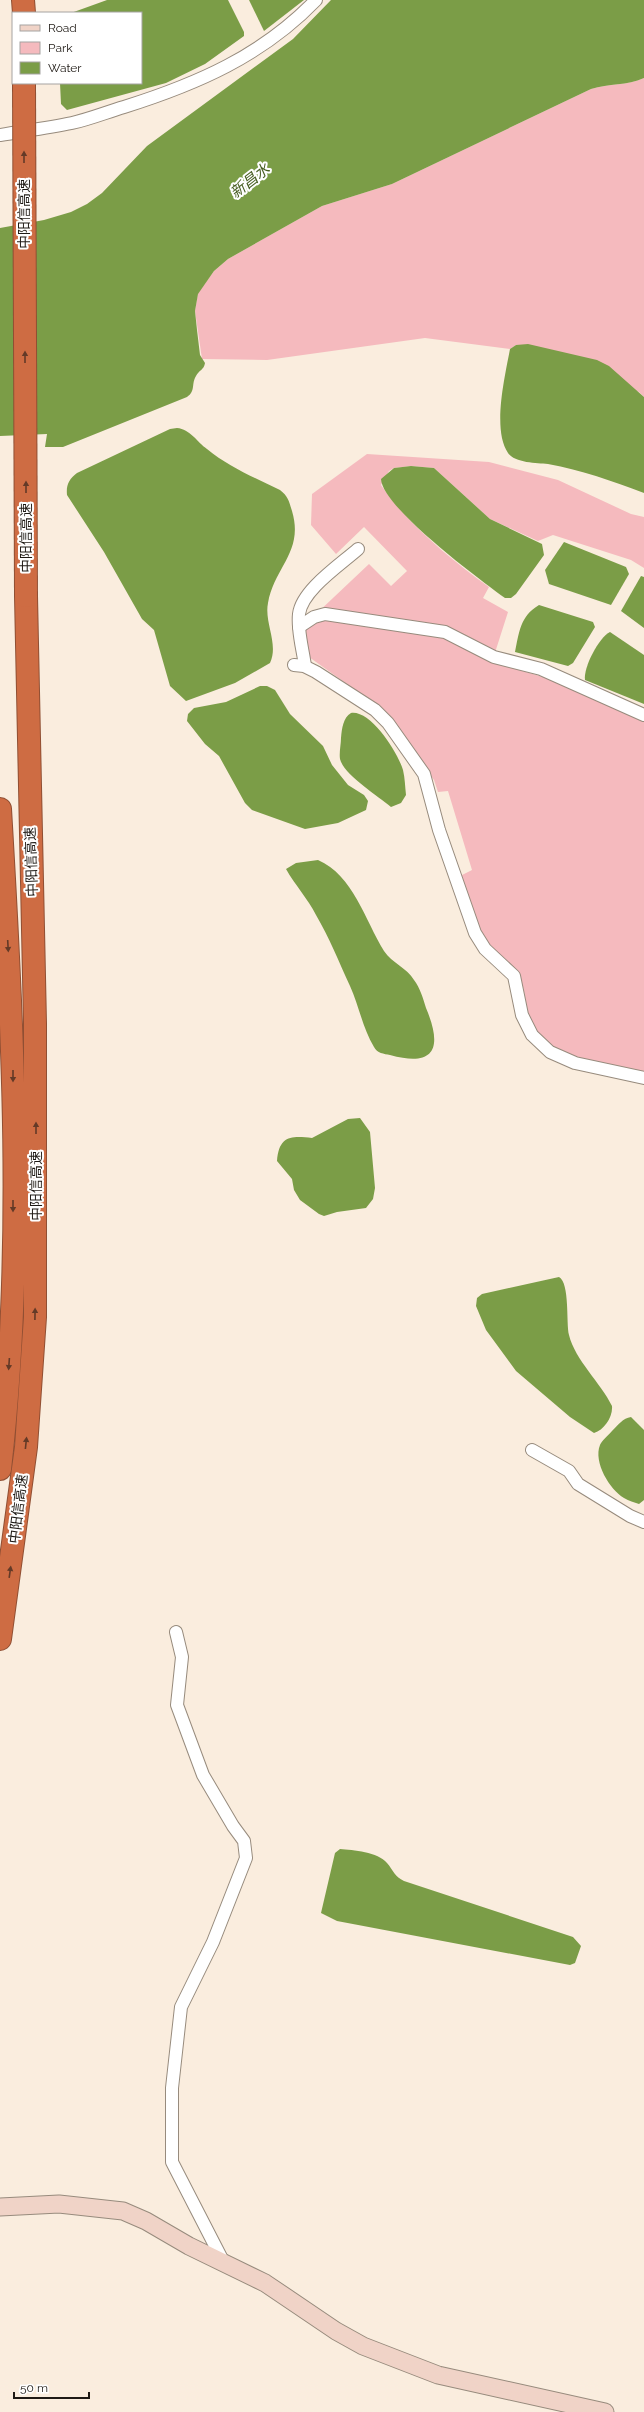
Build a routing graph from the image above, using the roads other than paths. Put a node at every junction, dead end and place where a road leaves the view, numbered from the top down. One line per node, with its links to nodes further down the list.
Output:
1 (24, 0): 3 (highway)
2 (316, 0): 5 (street)
3 (24, 12)
4 (24, 84): 15 (highway, 中阳信高速, one-way to 4, bridge)
5 (0, 135)
6 (358, 549): 7 (street)
7 (299, 627): 8 (street); 10 (street)
8 (644, 716)
9 (0, 809): 12 (highway, 中阳信高速, one-way to 12)
10 (644, 1078)
11 (532, 1450): 13 (street)
12 (0, 1469)
13 (644, 1522)
14 (176, 1632): 17 (street)
15 (0, 1639)
16 (0, 2207): 17 (street)
17 (224, 2263): 18 (street)
18 (605, 2412)

